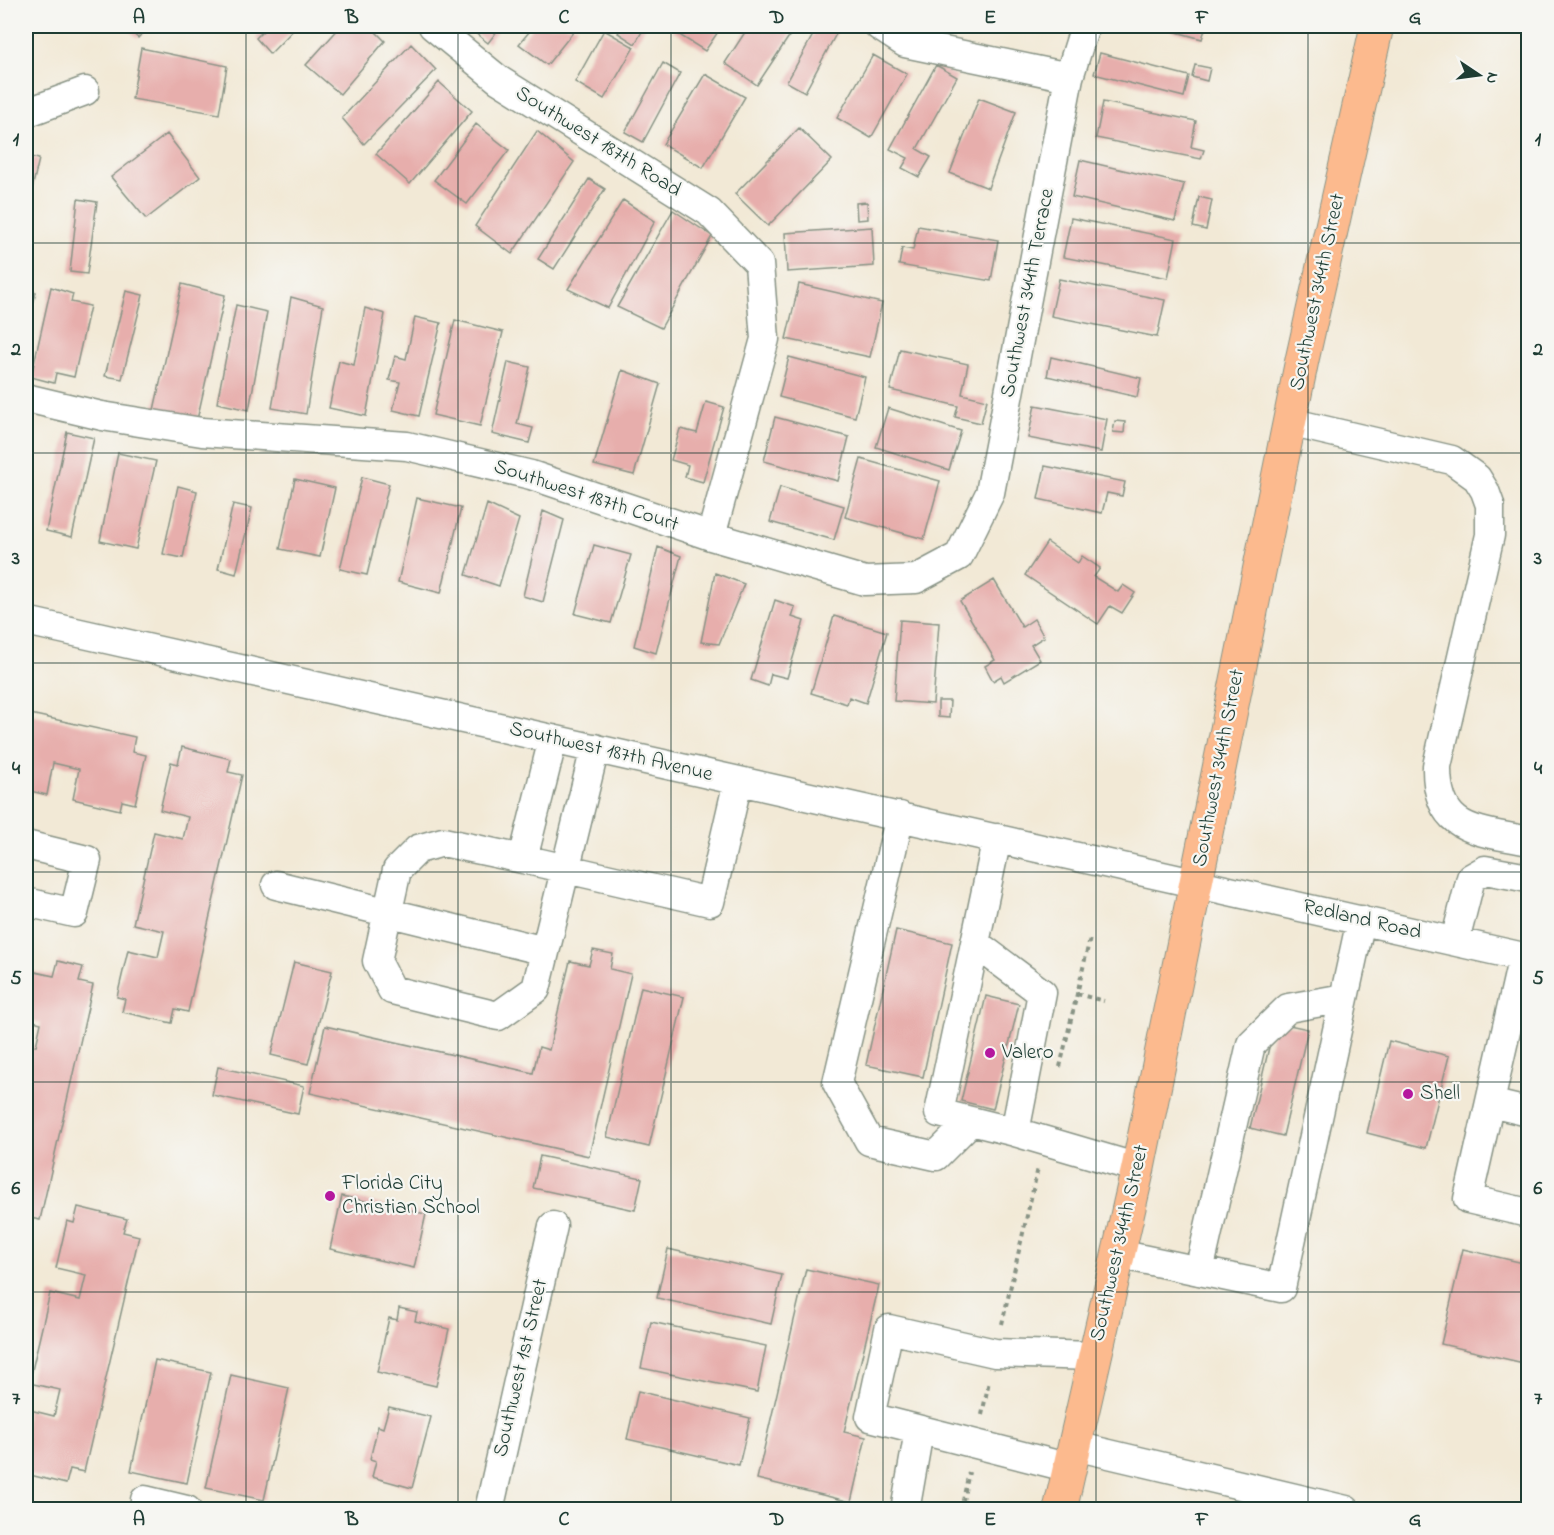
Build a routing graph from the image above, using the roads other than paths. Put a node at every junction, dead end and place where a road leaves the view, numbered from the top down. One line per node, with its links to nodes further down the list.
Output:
1 (433, 26): 10 (street, Southwest 187th Road)
2 (879, 26): 5 (street)
3 (1085, 26): 5 (street, Southwest 344th Terrace)
4 (1377, 26): 9 (main road, Southwest 344th Street)
5 (1069, 77): 11 (street, Southwest 344th Terrace)
6 (85, 91): 7 (street)
7 (26, 113)
8 (26, 398): 10 (street, Southwest 187th Court)
9 (1289, 422): 18 (street); 23 (main road, Southwest 344th Street)
10 (711, 536): 11 (street, Southwest 187th Court)
11 (959, 556)
12 (26, 621): 13 (street, Southwest 187th Avenue)
13 (553, 739): 14 (street, Southwest 187th Avenue); 20 (street)
14 (595, 748): 15 (street, Southwest 187th Avenue); 21 (street)
15 (738, 781): 16 (street, Southwest 187th Avenue); 21 (street)
16 (900, 816): 17 (street, Southwest 187th Avenue); 35 (street)
17 (998, 838): 23 (street, Southwest 187th Avenue); 29 (street)
18 (1528, 841)
19 (26, 845): 25 (street)
20 (523, 859): 21 (street); 26 (street)
21 (563, 870): 30 (street)
22 (1528, 878): 28 (street)
23 (1196, 883): 27 (street, Redland Road); 37 (main road, Southwest 344th Street)
24 (276, 885): 26 (street)
25 (26, 902)
26 (388, 911): 30 (street); 30 (street)
27 (1361, 920): 28 (street, Redland Road); 32 (street)
28 (1455, 941): 31 (street, Redland Road)
29 (975, 943): 35 (street); 36 (street)
30 (545, 951)
31 (1526, 957): 33 (street)
32 (1344, 998): 41 (street); 41 (street)
33 (1490, 1103): 34 (street); 38 (street)
34 (1528, 1112)
35 (971, 1121): 36 (street)
36 (1015, 1132): 37 (street)
37 (1138, 1168): 40 (main road, Southwest 344th Street)
38 (1528, 1213)
39 (553, 1226): 48 (street, Southwest 1st Street)
40 (1118, 1254): 41 (street); 42 (main road, Southwest 344th Street)
41 (1199, 1271)
42 (1095, 1356): 43 (street); 44 (main road, Southwest 344th Street)
43 (919, 1431): 44 (street); 46 (street)
44 (1072, 1457): 49 (main road, Southwest 344th Street); 50 (street)
45 (154, 1504): 47 (street)
46 (906, 1505)
47 (188, 1509)
48 (489, 1509)
49 (1060, 1509)
50 (1346, 1509)

